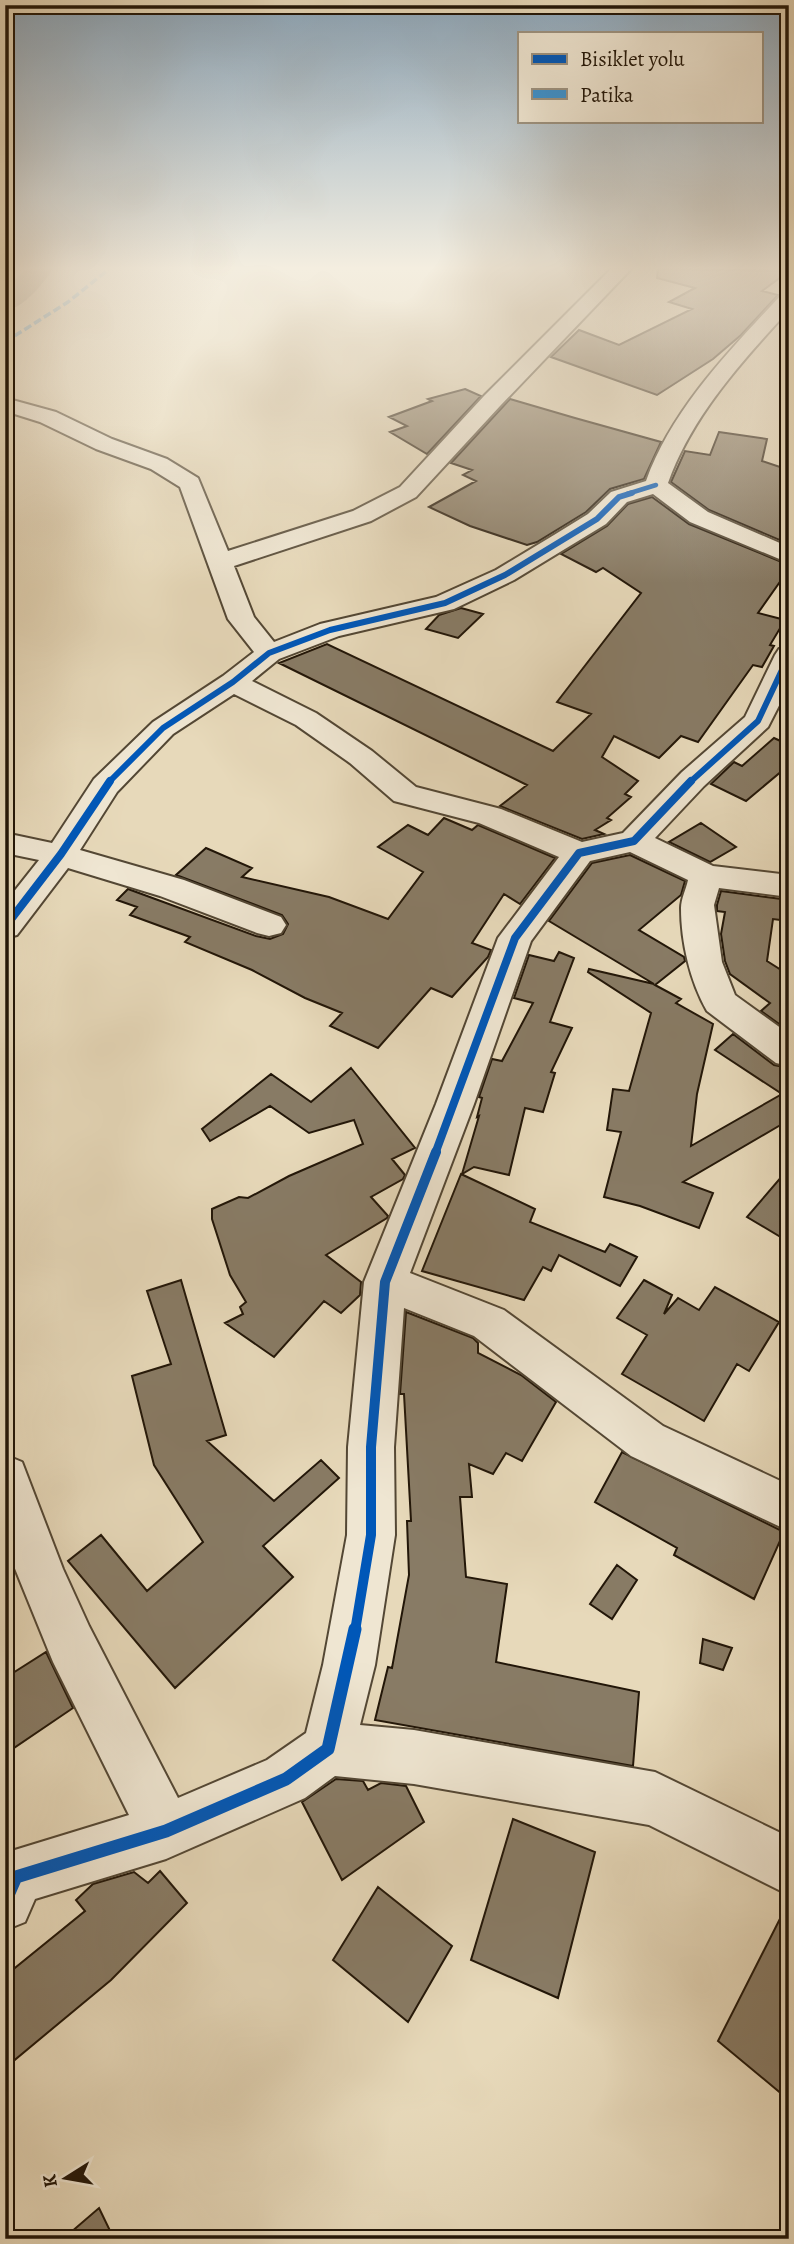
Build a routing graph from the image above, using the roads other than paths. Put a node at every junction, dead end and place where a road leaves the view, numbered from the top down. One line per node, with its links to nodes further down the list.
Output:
1 (519, 374): 6 (street)
2 (723, 374): 4 (street)
3 (5, 404): 6 (street)
4 (656, 485): 5 (street); 7 (street)
5 (789, 556)
6 (218, 563): 7 (street)
7 (270, 653): 9 (street)
8 (789, 655): 10 (street)
9 (233, 682): 12 (street); 13 (street)
10 (634, 841): 12 (street); 14 (street)
11 (5, 842): 13 (street)
12 (579, 853): 19 (street)
13 (61, 854): 16 (street); 17 (street)
14 (706, 876): 15 (street); 18 (street)
15 (789, 886)
16 (269, 925)
17 (5, 927)
18 (789, 1053)
19 (385, 1282): 21 (street); 22 (street)
20 (5, 1477): 23 (street)
21 (789, 1509)
22 (328, 1749): 23 (street); 24 (street)
23 (166, 1831): 25 (street)
24 (789, 1867)
25 (5, 1902)

